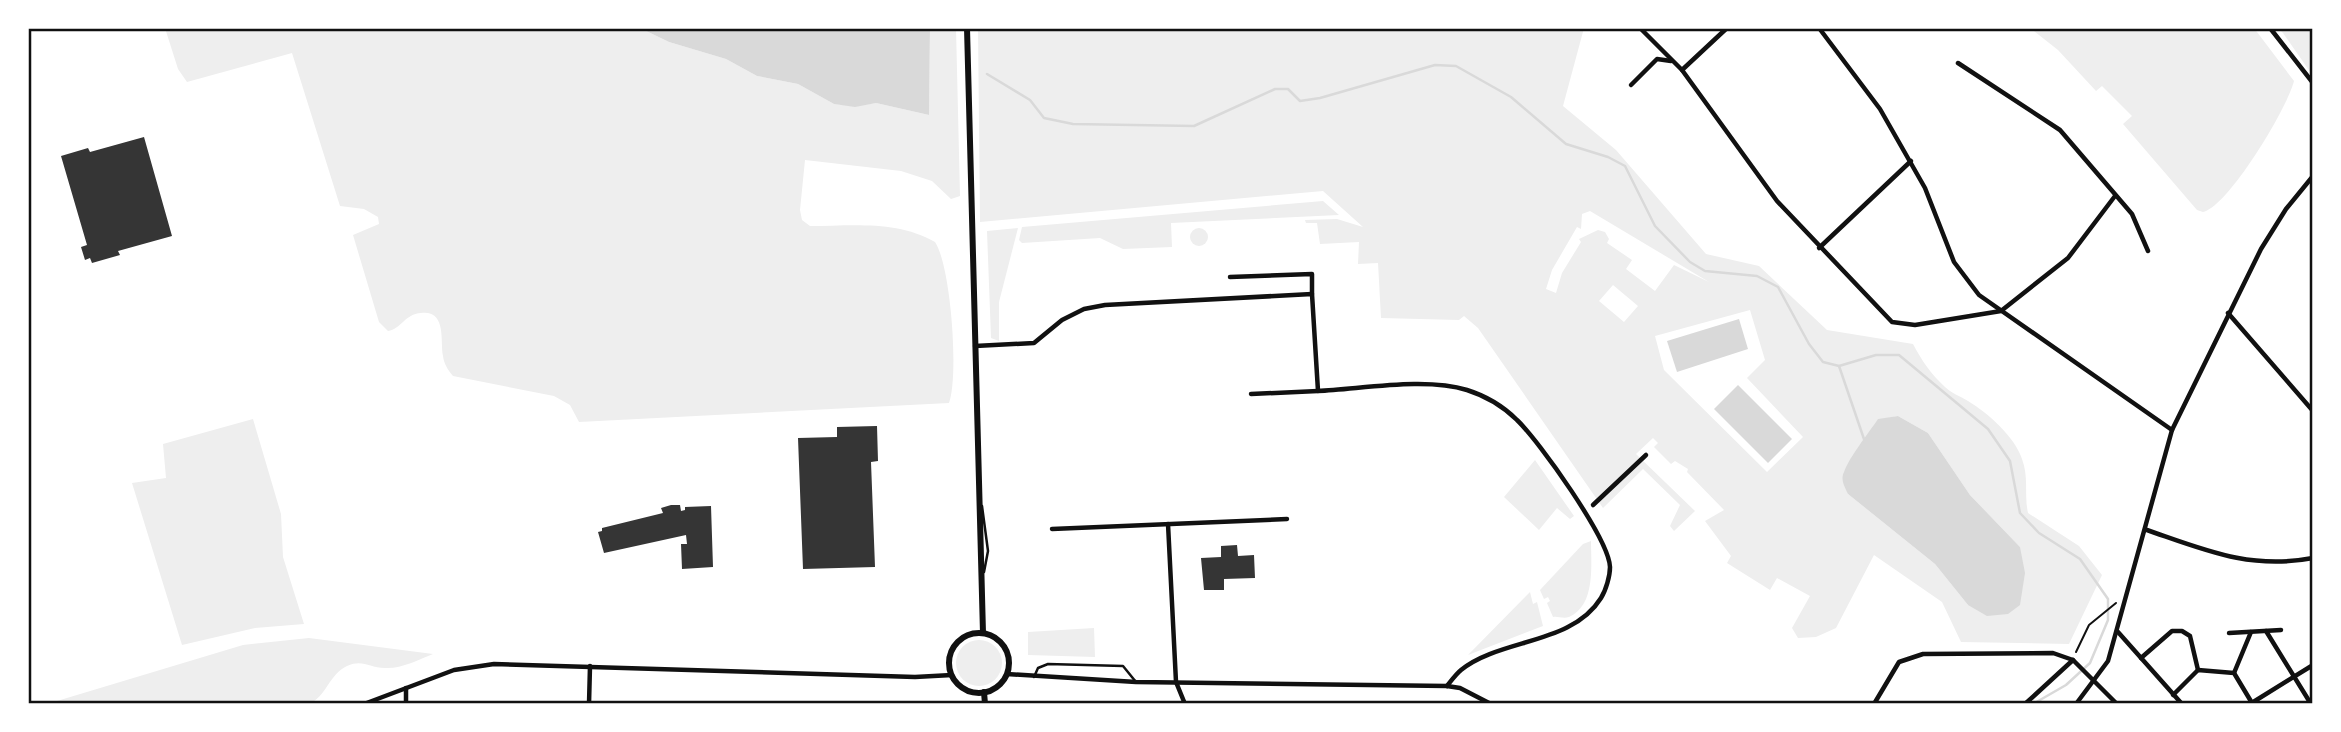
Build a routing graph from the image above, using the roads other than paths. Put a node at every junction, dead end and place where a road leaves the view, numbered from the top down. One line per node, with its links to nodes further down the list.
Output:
1 (967, 28): 20 (street)
2 (1640, 28): 6 (street)
3 (1727, 28): 8 (street)
4 (1819, 28): 11 (street)
5 (2270, 28): 9 (street)
6 (1673, 61): 8 (street); 10 (street)
7 (1958, 63): 13 (street)
8 (1682, 70): 14 (street)
9 (2313, 83)
10 (1631, 85)
11 (1911, 161): 14 (street); 18 (street)
12 (2313, 176): 19 (street)
13 (2115, 196): 15 (street); 18 (street)
14 (1819, 248): 18 (street)
15 (2148, 251)
16 (1230, 277): 17 (street)
17 (1312, 294): 20 (street); 21 (street)
18 (2001, 310): 24 (street)
19 (2228, 313): 23 (street); 24 (street)
20 (975, 346): 36 (street)
21 (1318, 391): 22 (street); 51 (street)
22 (1251, 394)
23 (2313, 411)
24 (2172, 430): 30 (street)
25 (1646, 456): 26 (street)
26 (1593, 505)
27 (1287, 519): 28 (street)
28 (1168, 524): 29 (street); 50 (street)
29 (1052, 529)
30 (2147, 530): 31 (street); 33 (street)
31 (2313, 558)
32 (2281, 630): 34 (street)
33 (2117, 631): 38 (street); 48 (street)
34 (2266, 631): 35 (street); 47 (street)
35 (2251, 632): 37 (street); 43 (street)
36 (983, 633): 44 (street); 45 (street)
37 (2230, 633)
38 (2141, 658): 42 (street); 54 (street)
39 (2073, 660): 48 (street); 62 (street); 63 (street)
40 (2313, 665): 47 (street)
41 (590, 666): 45 (street); 52 (street); 58 (street)
42 (2198, 670): 43 (street); 54 (street)
43 (2234, 673): 55 (street)
44 (1007, 674): 46 (street); 53 (street)
45 (952, 675): 53 (street)
46 (1034, 677): 49 (street); 49 (lane)
47 (2294, 677): 55 (street); 67 (street)
48 (2093, 680): 64 (street); 65 (street)
49 (1136, 682): 50 (street)
50 (1175, 682): 51 (street); 60 (street)
51 (1447, 686): 61 (street)
52 (406, 688): 56 (street); 57 (street)
53 (984, 692): 59 (street)
54 (2173, 695): 66 (street)
55 (2251, 703)
56 (364, 704)
57 (406, 704)
58 (589, 704)
59 (985, 704)
60 (1185, 704)
61 (1491, 704)
62 (1874, 704)
63 (2025, 704)
64 (2076, 704)
65 (2117, 704)
66 (2182, 704)
67 (2311, 704)

